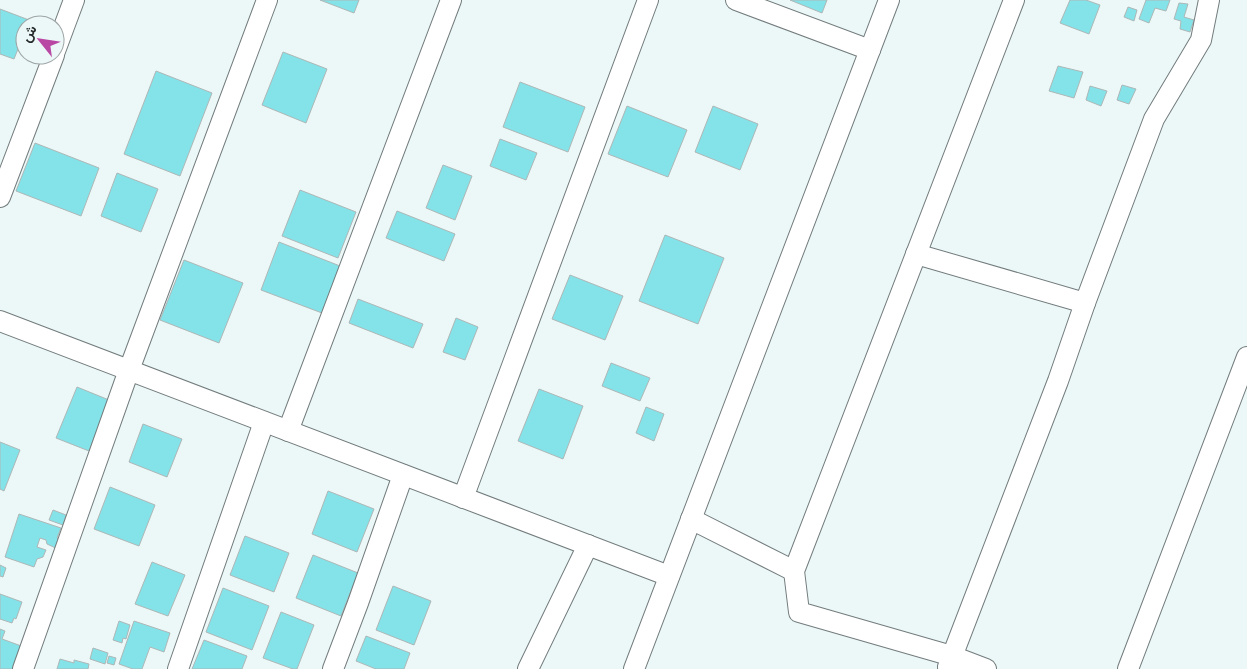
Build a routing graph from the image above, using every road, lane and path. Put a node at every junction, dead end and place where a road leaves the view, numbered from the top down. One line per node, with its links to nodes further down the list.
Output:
1 (74, 0): 9 (street)
2 (267, 0): 17 (street)
3 (451, 0): 19 (street)
4 (648, 0): 21 (street)
5 (736, 0): 10 (street)
6 (889, 0): 10 (street)
7 (1014, 0): 13 (street)
8 (1209, 0): 14 (street)
9 (65, 24)
10 (870, 50): 22 (street)
11 (50, 65): 12 (street)
12 (0, 197)
13 (916, 254): 14 (street); 24 (street)
14 (1085, 303): 26 (street)
15 (0, 321): 17 (street)
16 (1247, 360): 33 (street)
17 (129, 370): 18 (street); 27 (street)
18 (264, 422): 19 (street); 28 (street)
19 (288, 431): 20 (street)
20 (403, 475): 21 (street); 29 (street)
21 (463, 498): 23 (street)
22 (691, 519): 24 (street); 25 (street)
23 (588, 545): 25 (street); 30 (street)
24 (794, 571): 26 (street)
25 (669, 576): 31 (street)
26 (949, 663): 32 (street)
27 (23, 669)
28 (178, 669)
29 (333, 669)
30 (528, 669)
31 (634, 669)
32 (986, 669)
33 (1128, 669)

